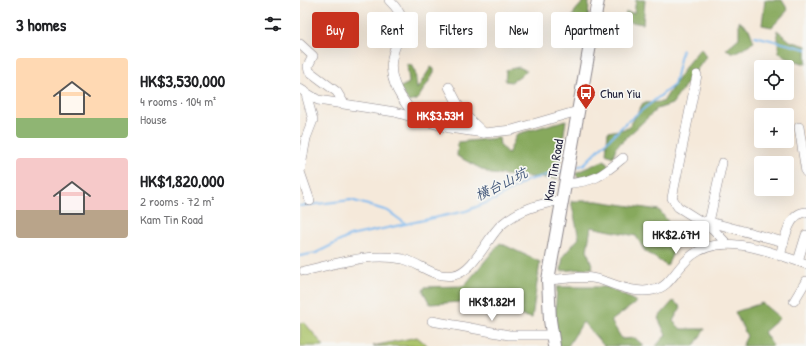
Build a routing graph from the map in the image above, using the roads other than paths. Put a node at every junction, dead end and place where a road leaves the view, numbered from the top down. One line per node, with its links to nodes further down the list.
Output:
1 (389, 0): 9 (street)
2 (598, 0): 8 (main road, Kam Tin Road)
3 (300, 44): 7 (street)
4 (697, 75): 19 (street)
5 (449, 87): 11 (street)
6 (303, 91): 7 (street); 17 (street)
7 (343, 102): 9 (street)
8 (578, 111): 11 (street); 15 (main road, Kam Tin Road)
9 (416, 117): 11 (street)
10 (799, 127): 14 (street)
11 (484, 133)
12 (622, 158): 15 (street)
13 (722, 163): 19 (street)
14 (806, 172)
15 (565, 184): 16 (main road, Kam Tin Road)
16 (562, 200): 25 (street); 26 (main road, Kam Tin Road)
17 (310, 201)
18 (806, 212): 21 (street)
19 (705, 221): 21 (street); 22 (street)
20 (806, 235): 24 (street)
21 (784, 242): 23 (street)
22 (727, 244): 23 (street); 26 (street)
23 (780, 256): 24 (street)
24 (802, 263)
25 (304, 271)
26 (548, 280): 30 (main road, Kam Tin Road)
27 (806, 281): 28 (street)
28 (794, 300)
29 (432, 321): 30 (street)
30 (553, 340)

